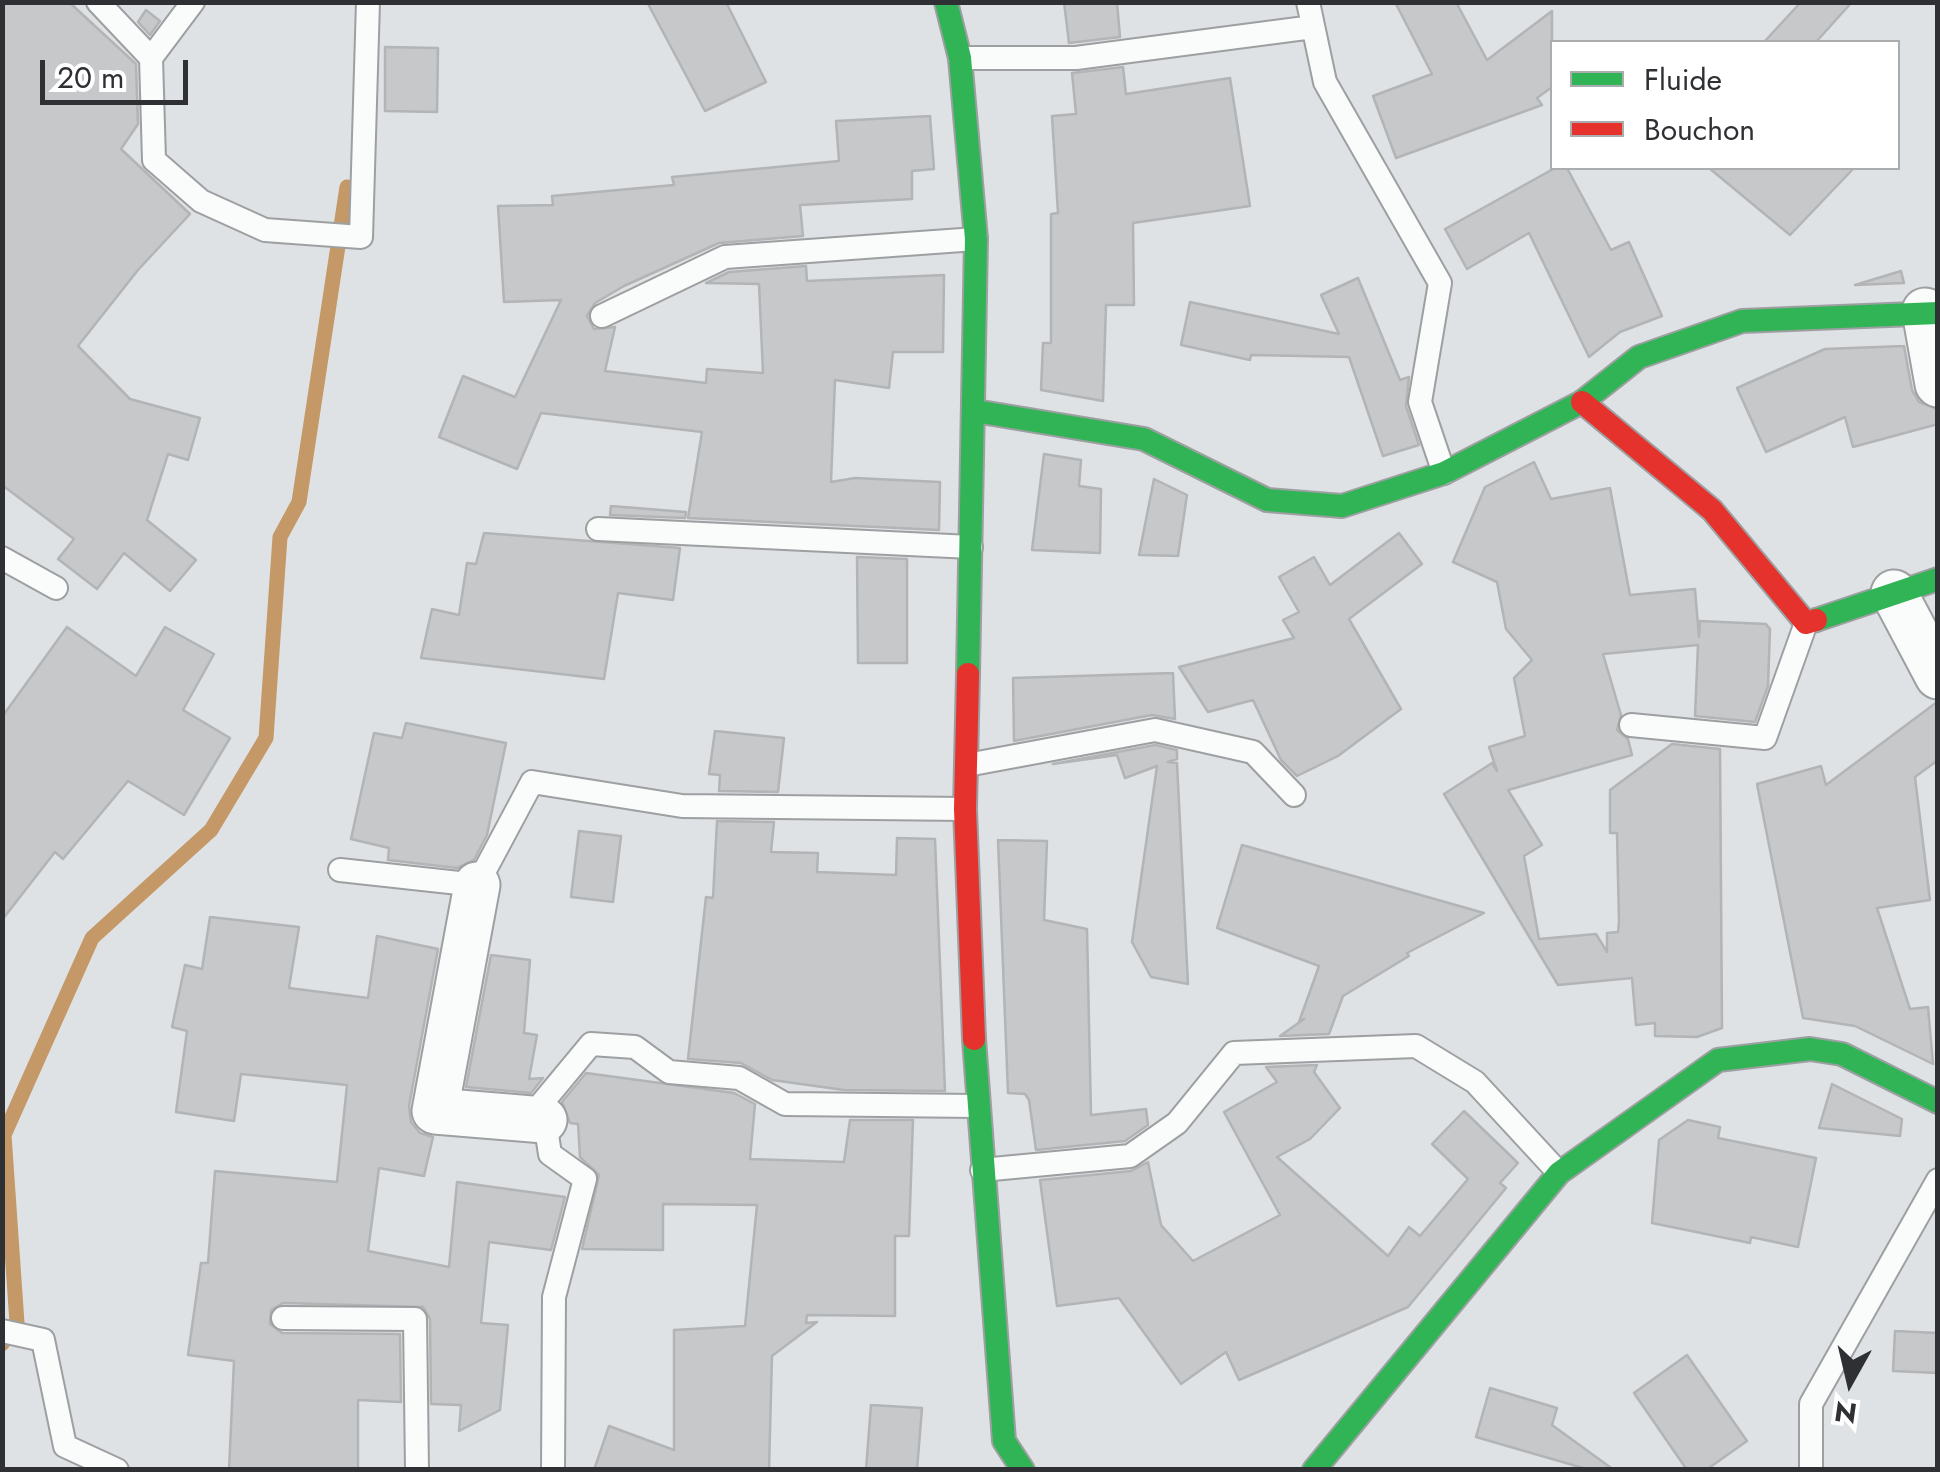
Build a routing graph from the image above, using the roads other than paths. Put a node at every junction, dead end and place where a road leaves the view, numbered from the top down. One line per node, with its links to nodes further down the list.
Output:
1 (98, 2): 7 (lane)
2 (194, 2): 7 (lane)
3 (368, 2): 7 (lane)
4 (946, 2): 8 (street)
5 (1308, 2): 6 (lane)
6 (1313, 27): 8 (lane); 15 (lane)
7 (151, 58)
8 (960, 58): 9 (street)
9 (976, 238): 11 (lane); 14 (street)
10 (1931, 312): 12 (street); 13 (street)
11 (602, 316)
12 (1938, 384)
13 (1582, 402): 15 (street); 22 (street)
14 (975, 410): 15 (street); 17 (street)
15 (1444, 473)
16 (598, 529): 17 (lane)
17 (971, 547): 25 (street)
18 (2, 558): 20 (lane)
19 (1938, 579): 21 (street)
20 (56, 588)
21 (1894, 594): 22 (street); 23 (street)
22 (1806, 623): 24 (lane)
23 (1938, 676)
24 (1630, 725)
25 (966, 765): 26 (lane); 27 (street)
26 (1294, 795)
27 (965, 809): 29 (lane); 31 (street)
28 (340, 870): 29 (lane)
29 (477, 885): 32 (street)
30 (1938, 1102): 34 (street)
31 (977, 1106): 32 (lane); 33 (street)
32 (544, 1120): 41 (lane)
33 (982, 1170): 34 (lane); 38 (street)
34 (1559, 1173): 42 (street)
35 (1938, 1180): 43 (lane)
36 (283, 1318): 40 (lane)
37 (2, 1331): 39 (lane)
38 (1008, 1460)
39 (117, 1470)
40 (416, 1470)
41 (554, 1470)
42 (1314, 1470)
43 (1810, 1470)

